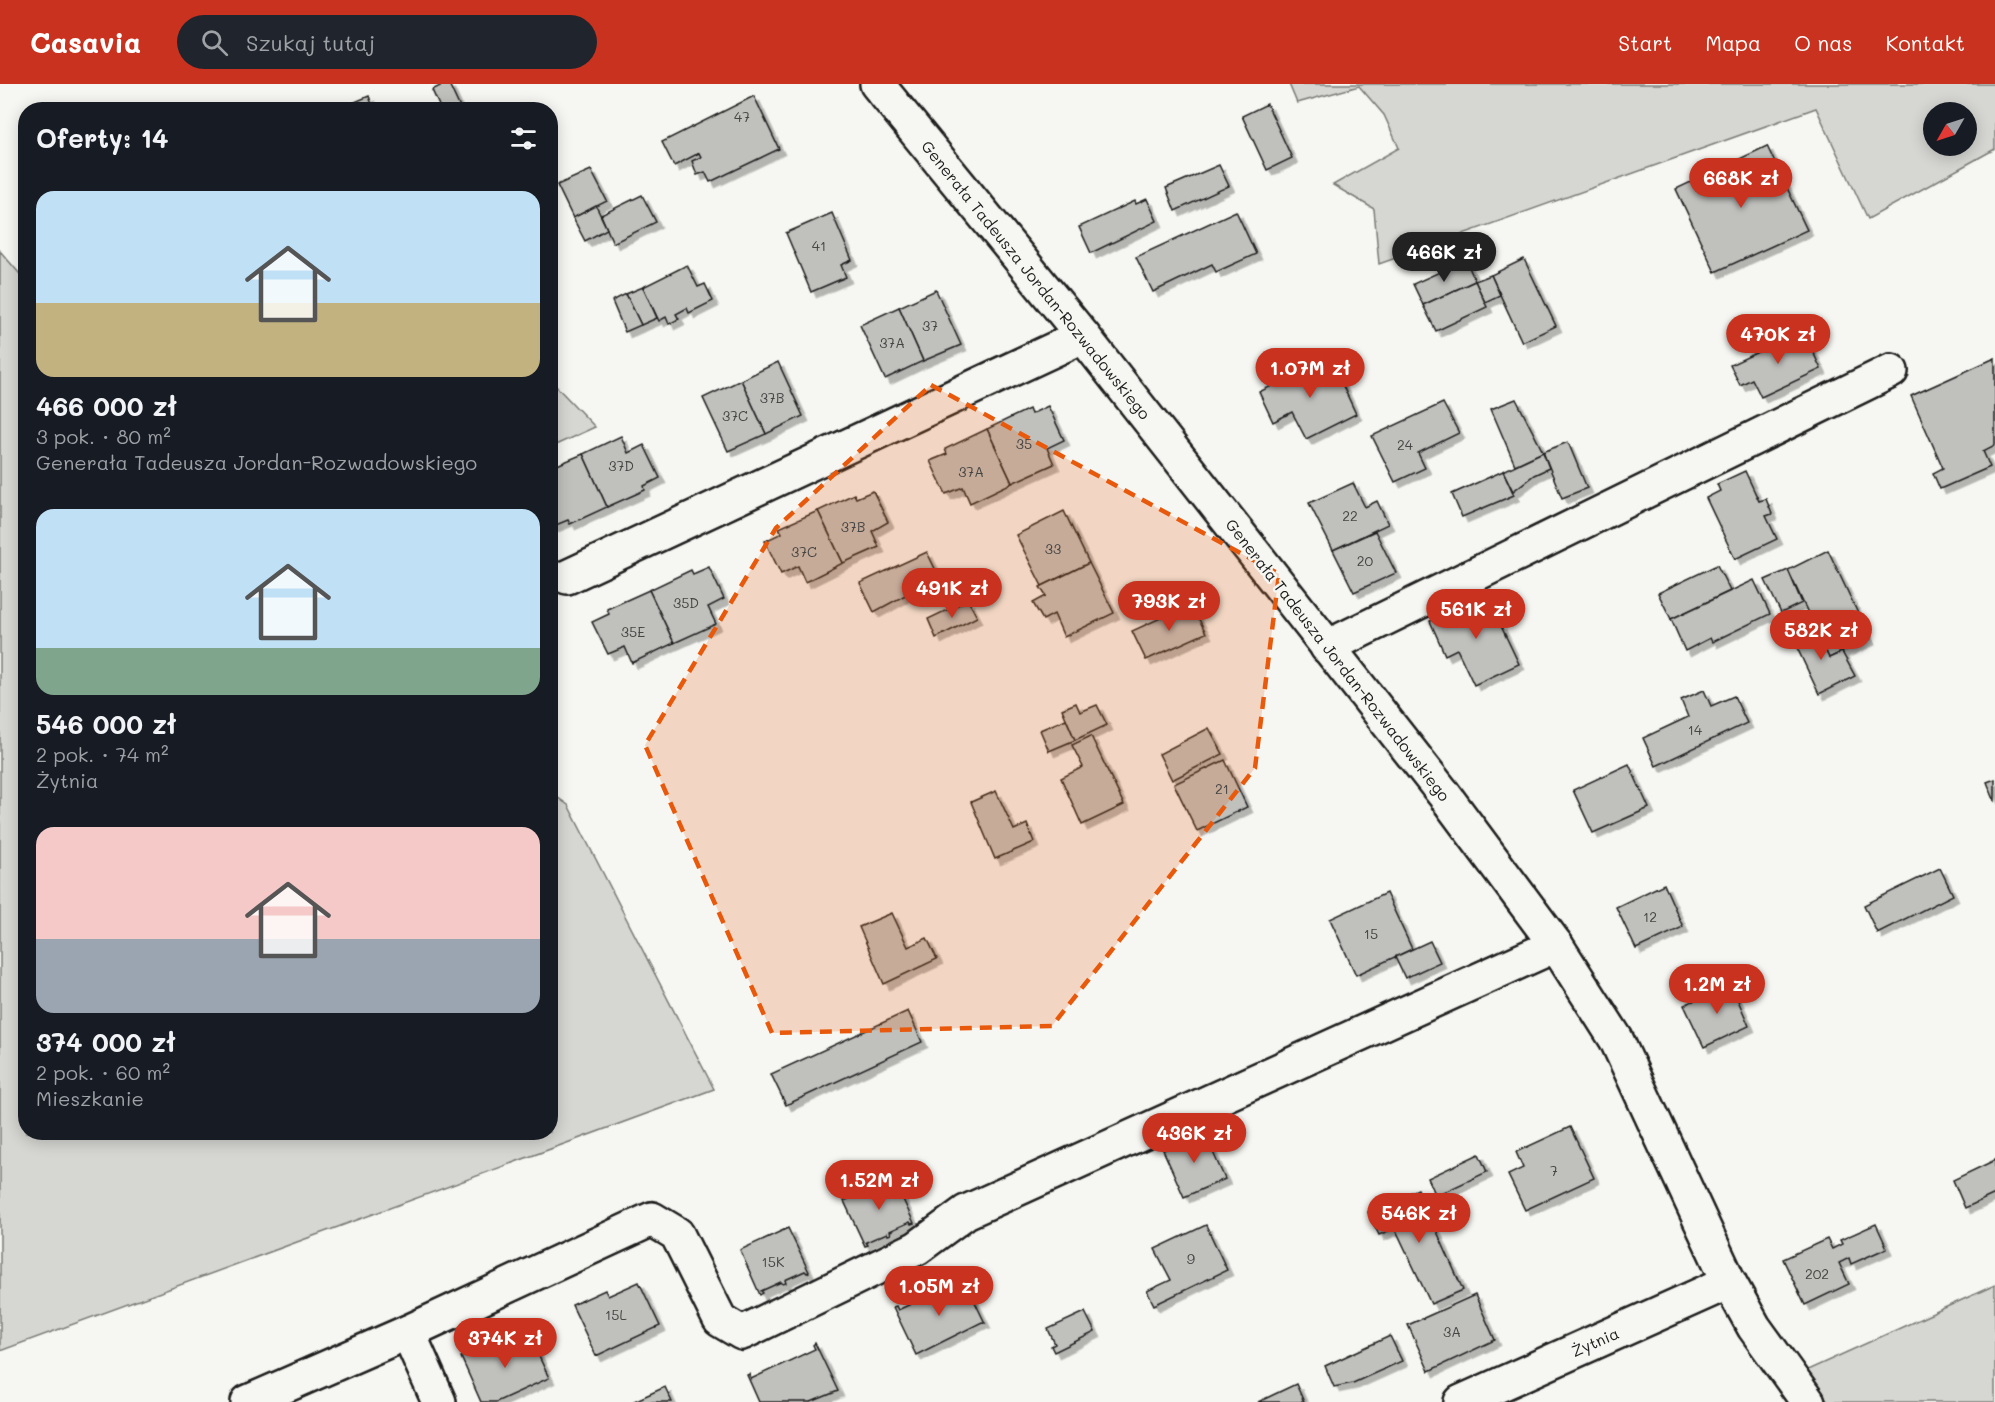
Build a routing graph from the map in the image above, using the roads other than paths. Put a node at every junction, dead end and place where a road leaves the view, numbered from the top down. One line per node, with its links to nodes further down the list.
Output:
1 (877, 84): 2 (street, Generała Tadeusza Jordan-Rozwadowskiego)
2 (1083, 336): 4 (street); 5 (street, Generała Tadeusza Jordan-Rozwadowskiego)
3 (1892, 371): 5 (street)
4 (567, 577)
5 (1327, 647): 6 (street, Generała Tadeusza Jordan-Rozwadowskiego)
6 (1556, 945): 7 (street, Generała Tadeusza Jordan-Rozwadowskiego); 8 (street)
7 (1729, 1282): 11 (street, Żytnia); 12 (street, Generała Tadeusza Jordan-Rozwadowskiego)
8 (408, 1332): 9 (street); 10 (street)
9 (248, 1402)
10 (439, 1402)
11 (1461, 1402)
12 (1808, 1402)

